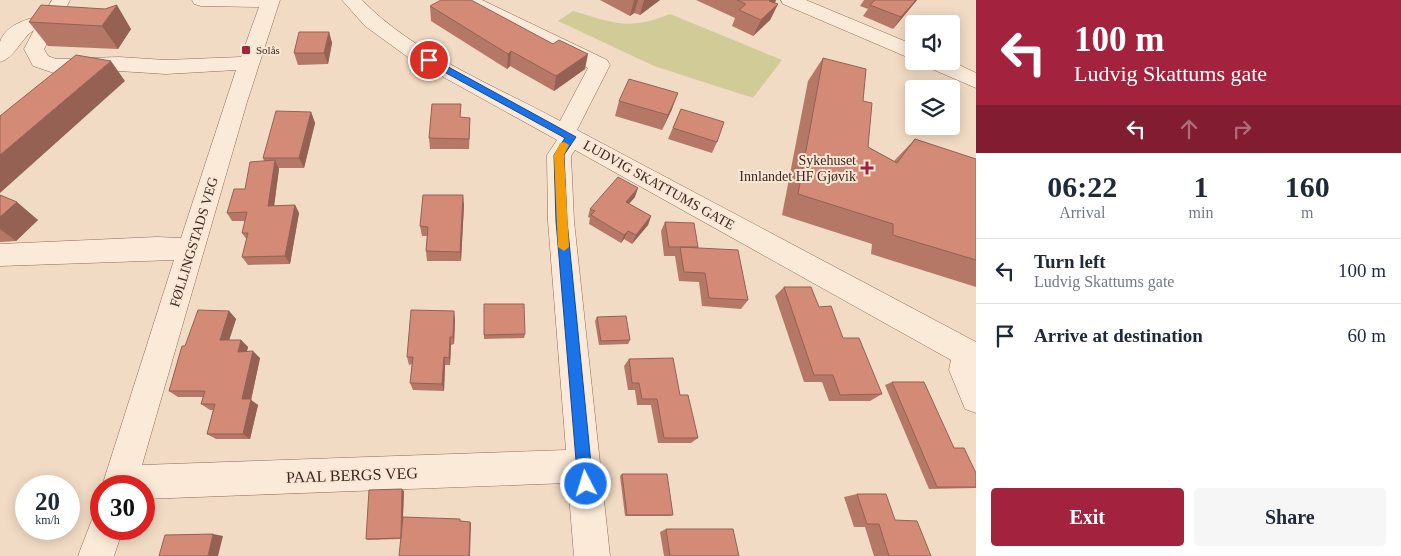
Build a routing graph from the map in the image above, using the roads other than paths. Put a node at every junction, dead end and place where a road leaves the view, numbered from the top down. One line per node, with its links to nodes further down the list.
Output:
1 (61, 0): 9 (street)
2 (201, 0): 7 (street)
3 (351, 0): 16 (street, LUDVIG SKATTUMS GATE)
4 (467, 0): 16 (street)
5 (790, 0): 8 (street)
6 (844, 0): 8 (street)
7 (271, 1): 13 (street, FØLLINGSTADS VEG)
8 (827, 16): 11 (street)
9 (48, 21): 10 (street); 12 (street); 13 (street)
10 (75, 22)
11 (905, 49)
12 (0, 55)
13 (249, 63): 17 (street, FØLLINGSTADS VEG)
14 (951, 70): 15 (street)
15 (976, 82)
16 (567, 135): 19 (street, LUDVIG SKATTUMS GATE); 21 (street)
17 (191, 250): 18 (street); 22 (street, FØLLINGSTADS VEG)
18 (0, 256)
19 (972, 355): 20 (street)
20 (976, 398)
21 (584, 466): 23 (street, PAAL BERGS VEG); 26 (street)
22 (123, 475)
23 (155, 484)
24 (101, 540): 25 (street)
25 (96, 556)
26 (592, 556)

